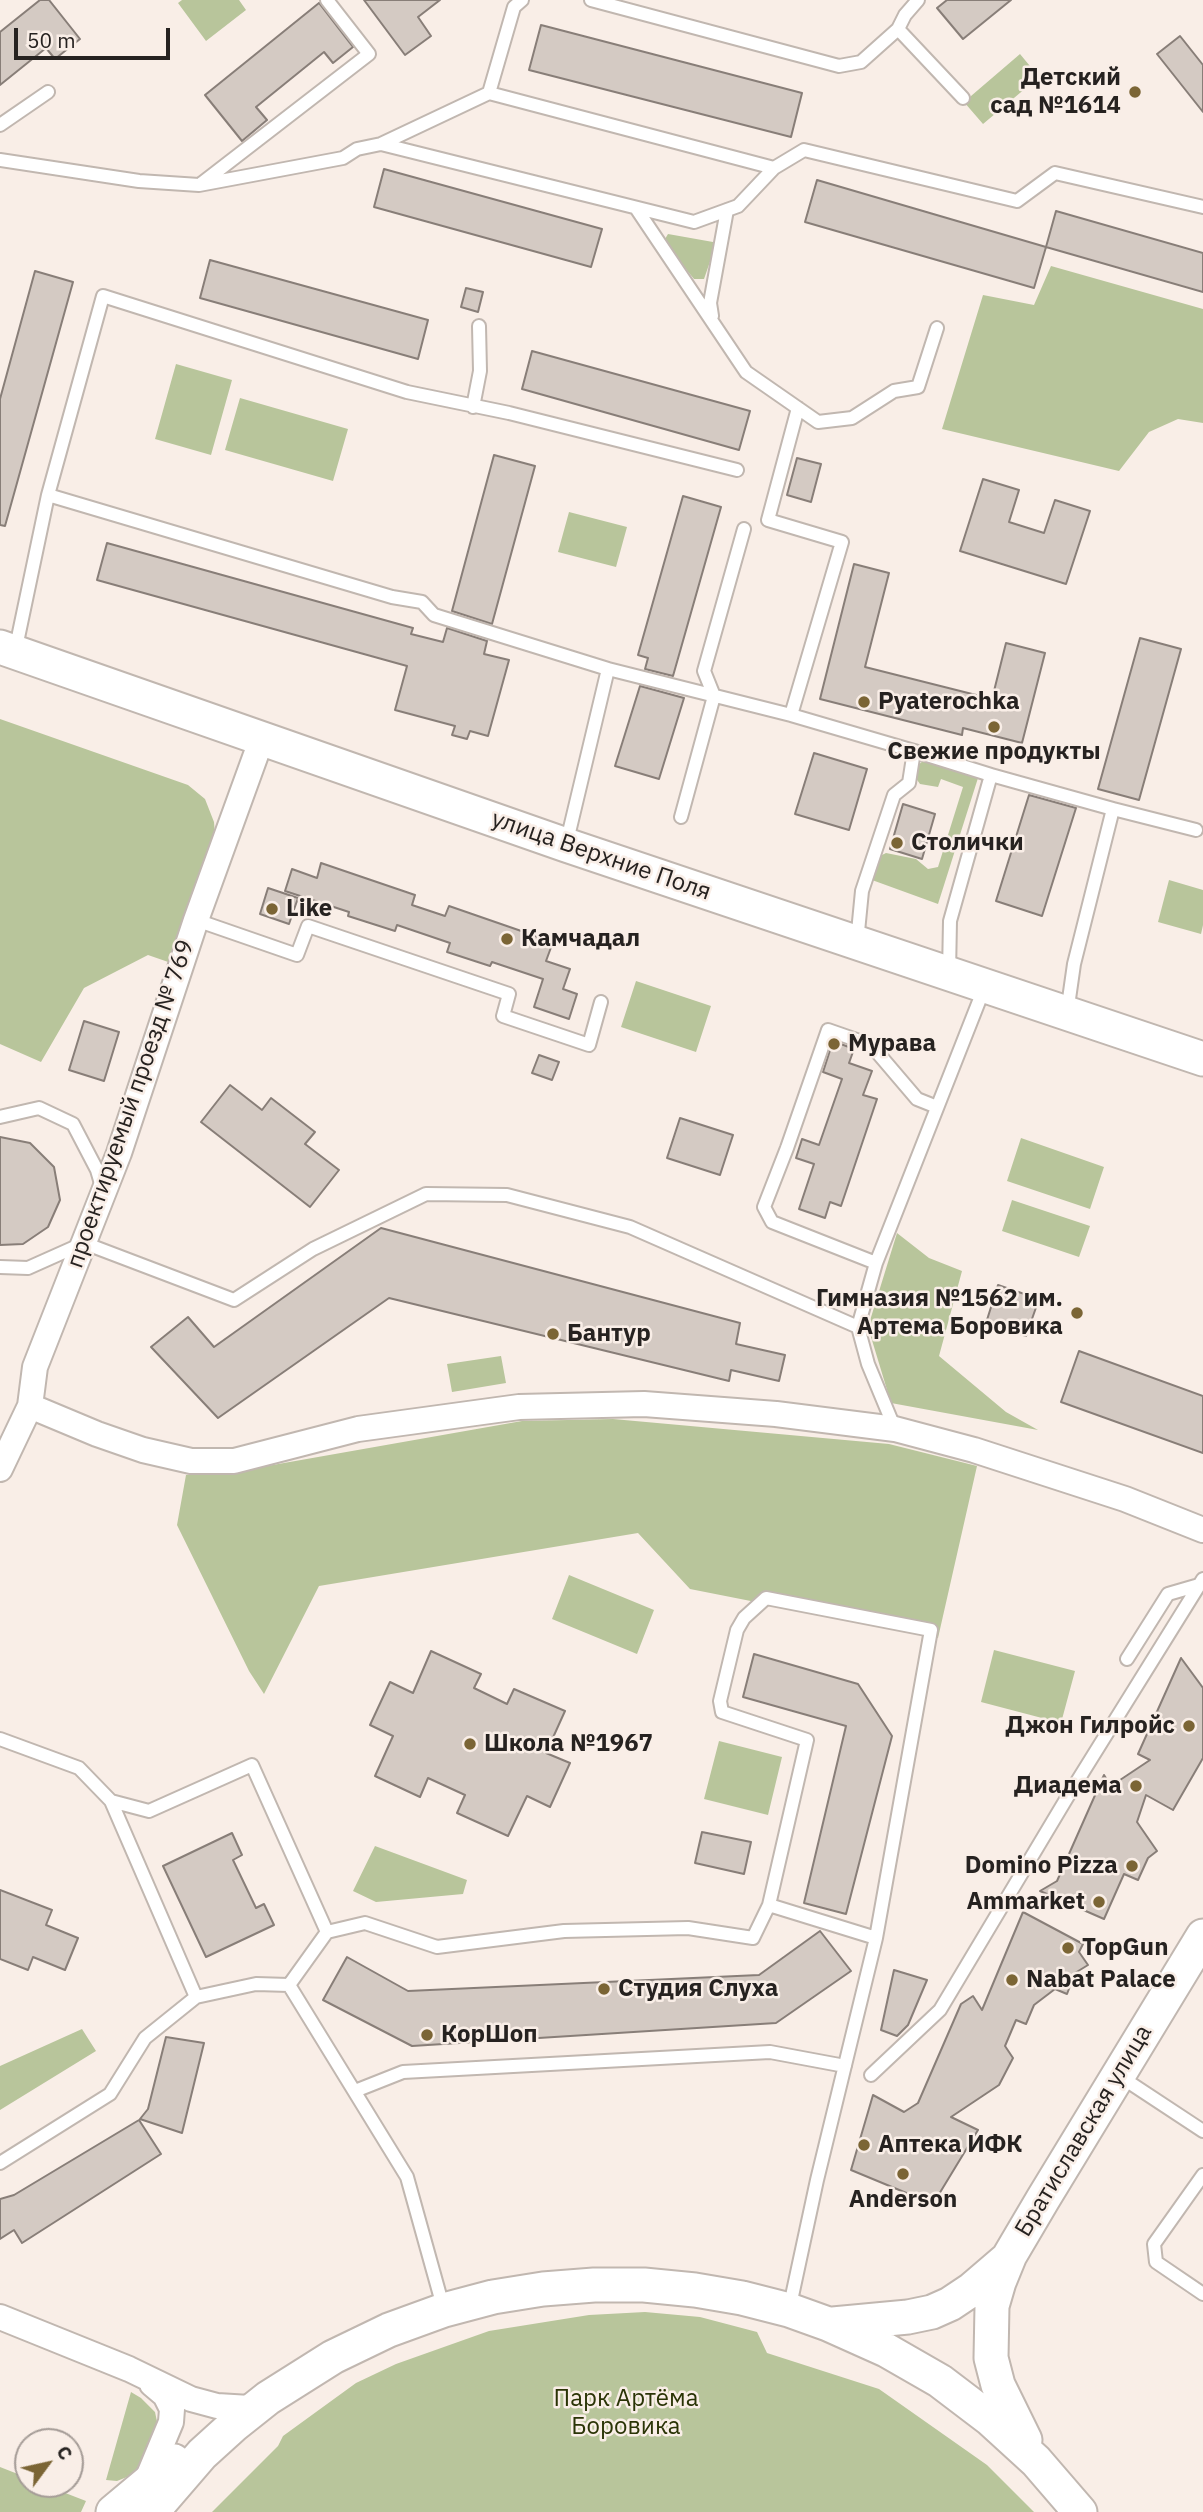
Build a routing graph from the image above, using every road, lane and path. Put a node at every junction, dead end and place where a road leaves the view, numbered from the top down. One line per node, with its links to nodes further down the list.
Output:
1 (327, 0): 13 (lane)
2 (522, 0): 7 (lane)
3 (591, 0): 5 (lane)
4 (918, 0): 5 (lane)
5 (898, 29): 8 (lane)
6 (48, 92): 9 (lane)
7 (489, 93): 10 (lane); 12 (lane)
8 (963, 98)
9 (0, 125)
10 (381, 144): 13 (lane); 15 (lane)
11 (0, 160): 13 (lane)
12 (774, 168): 14 (lane); 16 (lane)
13 (200, 186)
14 (1203, 207)
15 (636, 208): 16 (lane); 17 (lane)
16 (727, 210): 17 (lane)
17 (713, 322): 21 (lane)
18 (479, 326): 20 (lane)
19 (937, 328): 21 (lane)
20 (473, 407): 22 (lane); 23 (lane)
21 (798, 408): 28 (lane)
22 (737, 470)
23 (48, 495): 25 (lane); 26 (lane)
24 (744, 529): 27 (lane)
25 (8, 650): 29 (main road, улица Верхние Поля)
26 (608, 669): 27 (lane); 35 (lane)
27 (715, 696): 28 (lane); 33 (lane)
28 (791, 715): 30 (lane)
29 (262, 738): 35 (main road, улица Верхние Поля); 36 (street, проектируемый проезд № 769)
30 (914, 751): 31 (lane); 37 (lane)
31 (991, 775): 32 (lane); 38 (lane)
32 (1113, 809): 34 (lane); 41 (lane)
33 (681, 817)
34 (1196, 830)
35 (566, 845): 37 (main road, улица Верхние Поля)
36 (196, 920): 40 (lane); 45 (street, проектируемый проезд № 769)
37 (857, 942): 38 (main road, улица Верхние Поля)
38 (949, 973): 39 (main road, улица Верхние Поля)
39 (986, 985): 41 (main road, улица Верхние Поля); 43 (lane)
40 (601, 1002)
41 (1067, 1013): 42 (main road, улица Верхние Поля)
42 (1203, 1059)
43 (937, 1107): 47 (lane); 47 (lane)
44 (0, 1117): 45 (lane)
45 (103, 1194): 46 (street, проектируемый проезд № 769)
46 (84, 1242): 48 (lane); 49 (lane); 50 (street, проектируемый проезд № 769)
47 (876, 1263): 49 (lane)
48 (0, 1267)
49 (858, 1327): 51 (lane)
50 (30, 1406): 51 (street); 52 (street, проектируемый проезд № 769)
51 (895, 1429): 53 (street)
52 (0, 1469)
53 (1203, 1530)
54 (1201, 1582): 55 (lane); 65 (lane)
55 (1127, 1658)
56 (0, 1739): 57 (lane)
57 (111, 1801): 59 (lane); 63 (lane)
58 (769, 1906): 59 (lane); 61 (lane); 61 (lane)
59 (327, 1932): 62 (lane)
60 (1203, 1936): 66 (main road, Братиславская улица)
61 (876, 1938): 64 (lane)
62 (289, 1985): 63 (lane); 67 (lane)
63 (197, 1997): 69 (lane)
64 (845, 2066): 67 (lane); 74 (lane)
65 (871, 2075)
66 (1118, 2075): 68 (lane); 71 (main road, Братиславская улица)
67 (355, 2091): 73 (lane)
68 (1203, 2131)
69 (0, 2163)
70 (1203, 2175): 72 (lane)
71 (1010, 2255): 76 (main road, Братиславская улица); 80 (main road, Братиславская улица)
72 (1203, 2294)
73 (444, 2310): 74 (main road, Братиславская улица); 78 (main road, Братиславская улица)
74 (789, 2310): 76 (main road, Братиславская улица)
75 (0, 2317): 77 (street)
76 (828, 2324): 80 (main road, Братиславская улица)
77 (134, 2372): 79 (street); 81 (street)
78 (304, 2374): 79 (main road); 81 (main road, Братиславская улица)
79 (250, 2408): 81 (main road)
80 (1036, 2461): 83 (main road, Братиславская улица)
81 (148, 2499): 82 (main road)
82 (113, 2512)
83 (1080, 2512)

